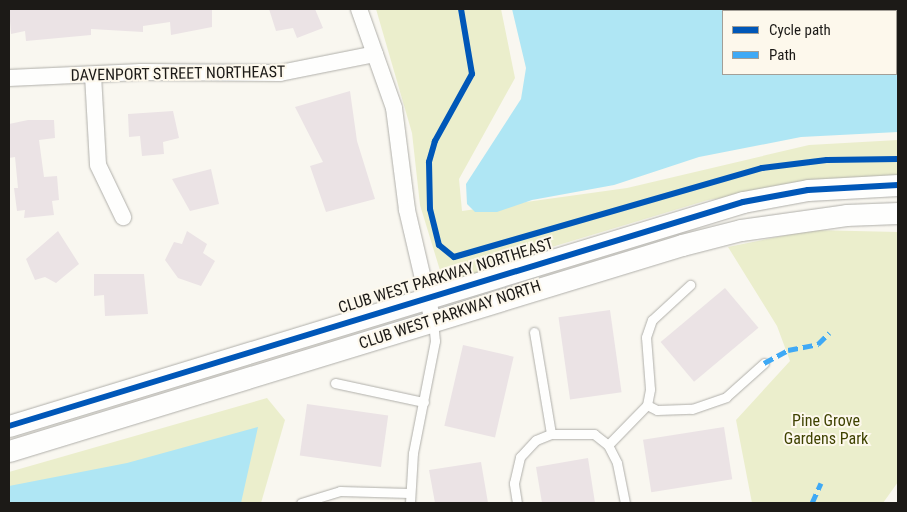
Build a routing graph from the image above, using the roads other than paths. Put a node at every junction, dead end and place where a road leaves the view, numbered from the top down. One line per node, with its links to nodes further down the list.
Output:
1 (359, 9): 2 (street)
2 (375, 54): 3 (street, DAVENPORT STREET NORTHEAST); 9 (street)
3 (93, 75): 4 (street, DAVENPORT STREET NORTHEAST); 7 (street)
4 (9, 78)
5 (898, 185): 9 (street, CLUB WEST PARKWAY NORTHEAST)
6 (898, 213): 10 (street, CLUB WEST PARKWAY NORTH)
7 (123, 217)
8 (690, 285): 15 (lane)
9 (426, 296): 10 (street); 16 (street, CLUB WEST PARKWAY NORTHEAST)
10 (433, 322): 14 (lane); 19 (street, CLUB WEST PARKWAY NORTH)
11 (534, 332): 17 (lane)
12 (764, 363): 15 (lane)
13 (335, 383): 14 (lane)
14 (424, 402): 20 (lane)
15 (646, 405): 18 (lane)
16 (9, 426)
17 (551, 434): 18 (lane); 23 (lane)
18 (608, 445): 24 (lane)
19 (9, 451)
20 (409, 492): 21 (lane); 22 (lane)
21 (301, 503)
22 (410, 503)
23 (517, 503)
24 (625, 503)

